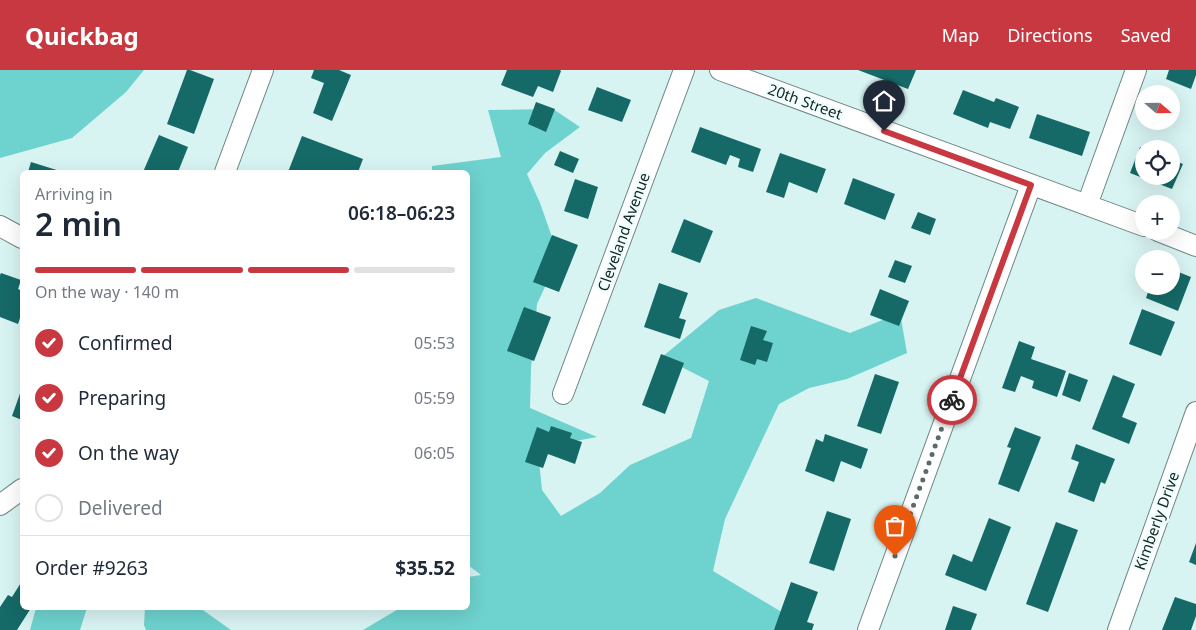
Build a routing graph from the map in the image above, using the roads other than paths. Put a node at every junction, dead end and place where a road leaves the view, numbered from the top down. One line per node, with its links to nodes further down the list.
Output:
1 (263, 70): 5 (street)
2 (684, 70): 13 (street, Cleveland Avenue)
3 (720, 70): 6 (street, 20th Street)
4 (1136, 70): 7 (street)
5 (226, 170)
6 (1031, 185): 7 (street, 20th Street); 17 (street)
7 (1087, 204): 8 (street, 20th Street)
8 (1135, 223)
9 (0, 226): 10 (street)
10 (20, 237)
11 (1180, 240): 12 (street)
12 (1196, 246)
13 (563, 394)
14 (1196, 412): 18 (street, Kimberly Drive)
15 (20, 490): 16 (street)
16 (0, 505)
17 (868, 630)
18 (1118, 630)

